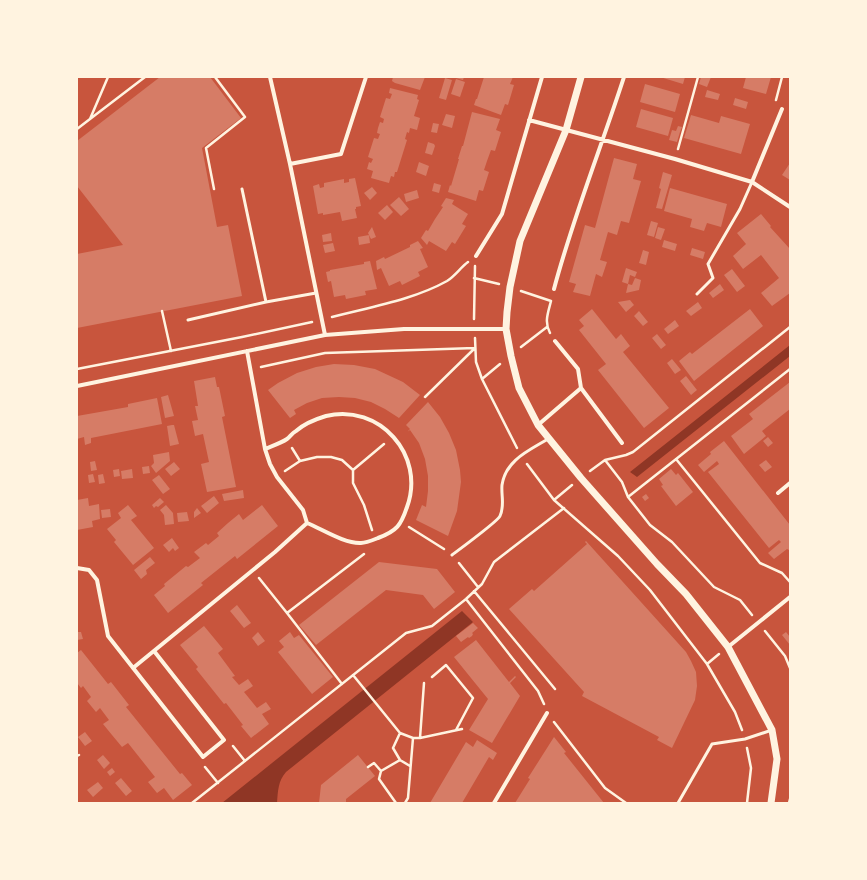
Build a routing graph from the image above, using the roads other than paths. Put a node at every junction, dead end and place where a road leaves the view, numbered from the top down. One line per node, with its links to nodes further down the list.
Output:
1 (270, 77): 10 (street)
2 (366, 77): 10 (street)
3 (542, 77): 7 (street)
4 (582, 77): 8 (street)
5 (624, 77): 9 (street)
6 (782, 109): 11 (street)
7 (528, 120): 8 (street); 14 (street)
8 (566, 130): 9 (street); 20 (street)
9 (603, 140): 11 (street); 15 (street)
10 (290, 164): 16 (street)
11 (752, 182): 13 (street); 17 (lane)
12 (242, 189): 18 (lane)
13 (790, 207)
14 (476, 256)
15 (554, 289)
16 (316, 293): 18 (lane); 21 (street)
17 (697, 294)
18 (266, 302): 19 (lane)
19 (188, 320)
20 (506, 329): 21 (street); 26 (street)
21 (325, 335): 23 (street)
22 (555, 341): 25 (street)
23 (247, 351): 24 (street); 29 (street)
24 (77, 386)
25 (581, 388): 26 (street); 28 (street)
26 (538, 425): 27 (street)
27 (549, 438): 33 (lane); 36 (street)
28 (622, 443)
29 (265, 449): 32 (street); 32 (street)
30 (790, 483): 31 (street)
31 (778, 493)
32 (307, 523): 37 (street)
33 (452, 555)
34 (77, 568): 38 (street)
35 (790, 597): 36 (street)
36 (728, 647): 40 (street)
37 (154, 651): 38 (street); 38 (street)
38 (133, 668)
39 (547, 713): 41 (street)
40 (772, 730): 42 (lane); 43 (street)
41 (494, 803)
42 (678, 803)
43 (771, 803)

